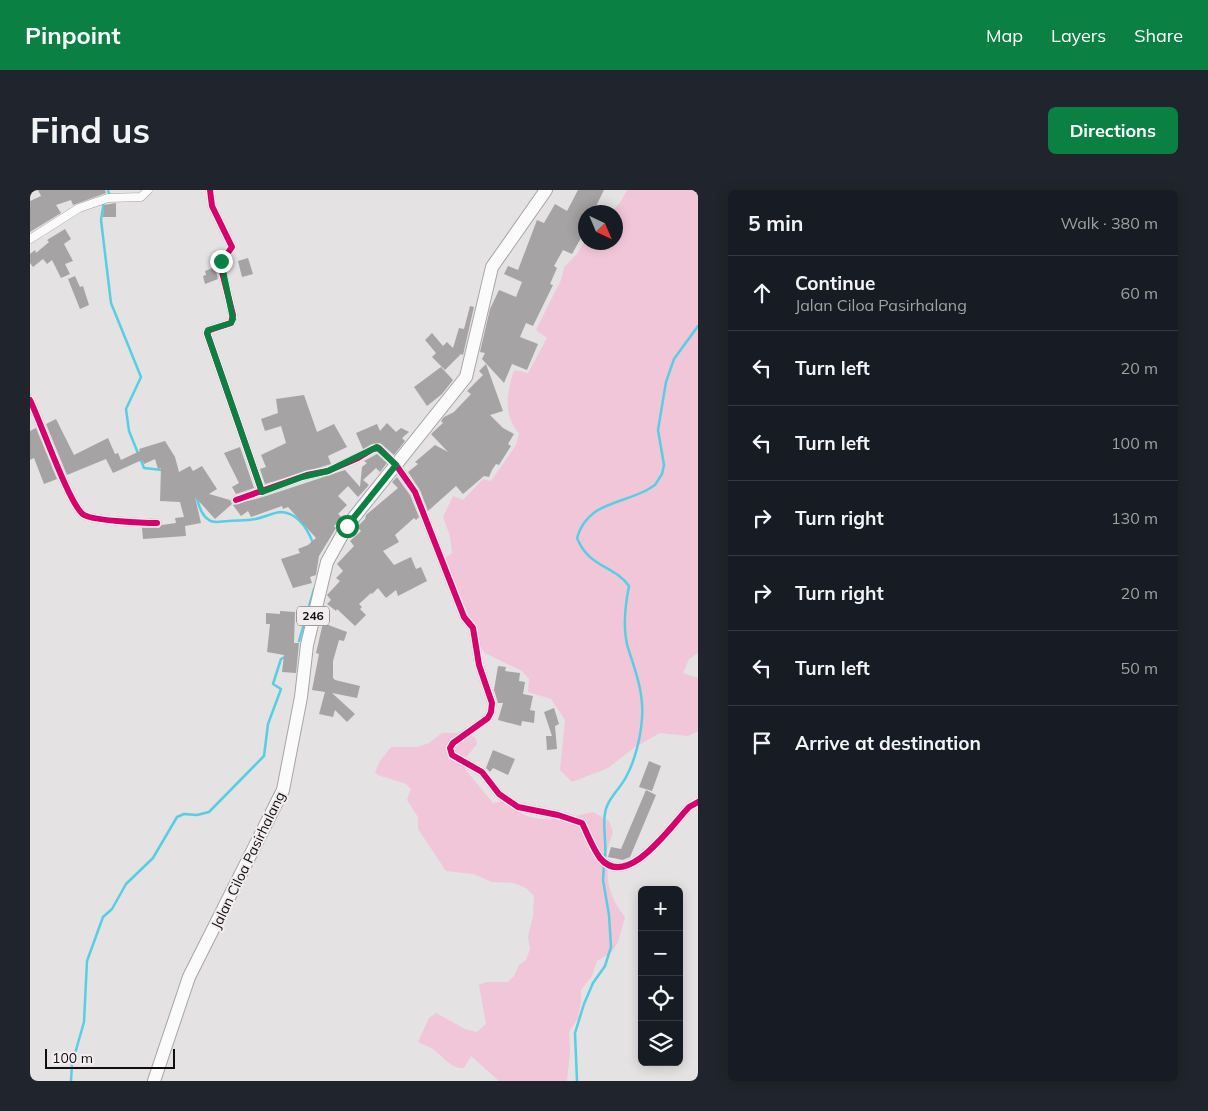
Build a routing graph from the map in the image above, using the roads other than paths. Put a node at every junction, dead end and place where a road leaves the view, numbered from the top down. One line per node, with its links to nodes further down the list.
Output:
1 (148, 190): 4 (street)
2 (210, 190): 7 (street)
3 (546, 190): 6 (main road, Jalan Ciloa Pasirhalang / 246)
4 (30, 239)
5 (30, 400): 9 (street)
6 (396, 465): 7 (street); 10 (street); 11 (main road, Jalan Ciloa Pasirhalang / 246)
7 (262, 492): 8 (street)
8 (236, 500)
9 (157, 523)
10 (698, 802)
11 (154, 1081)

